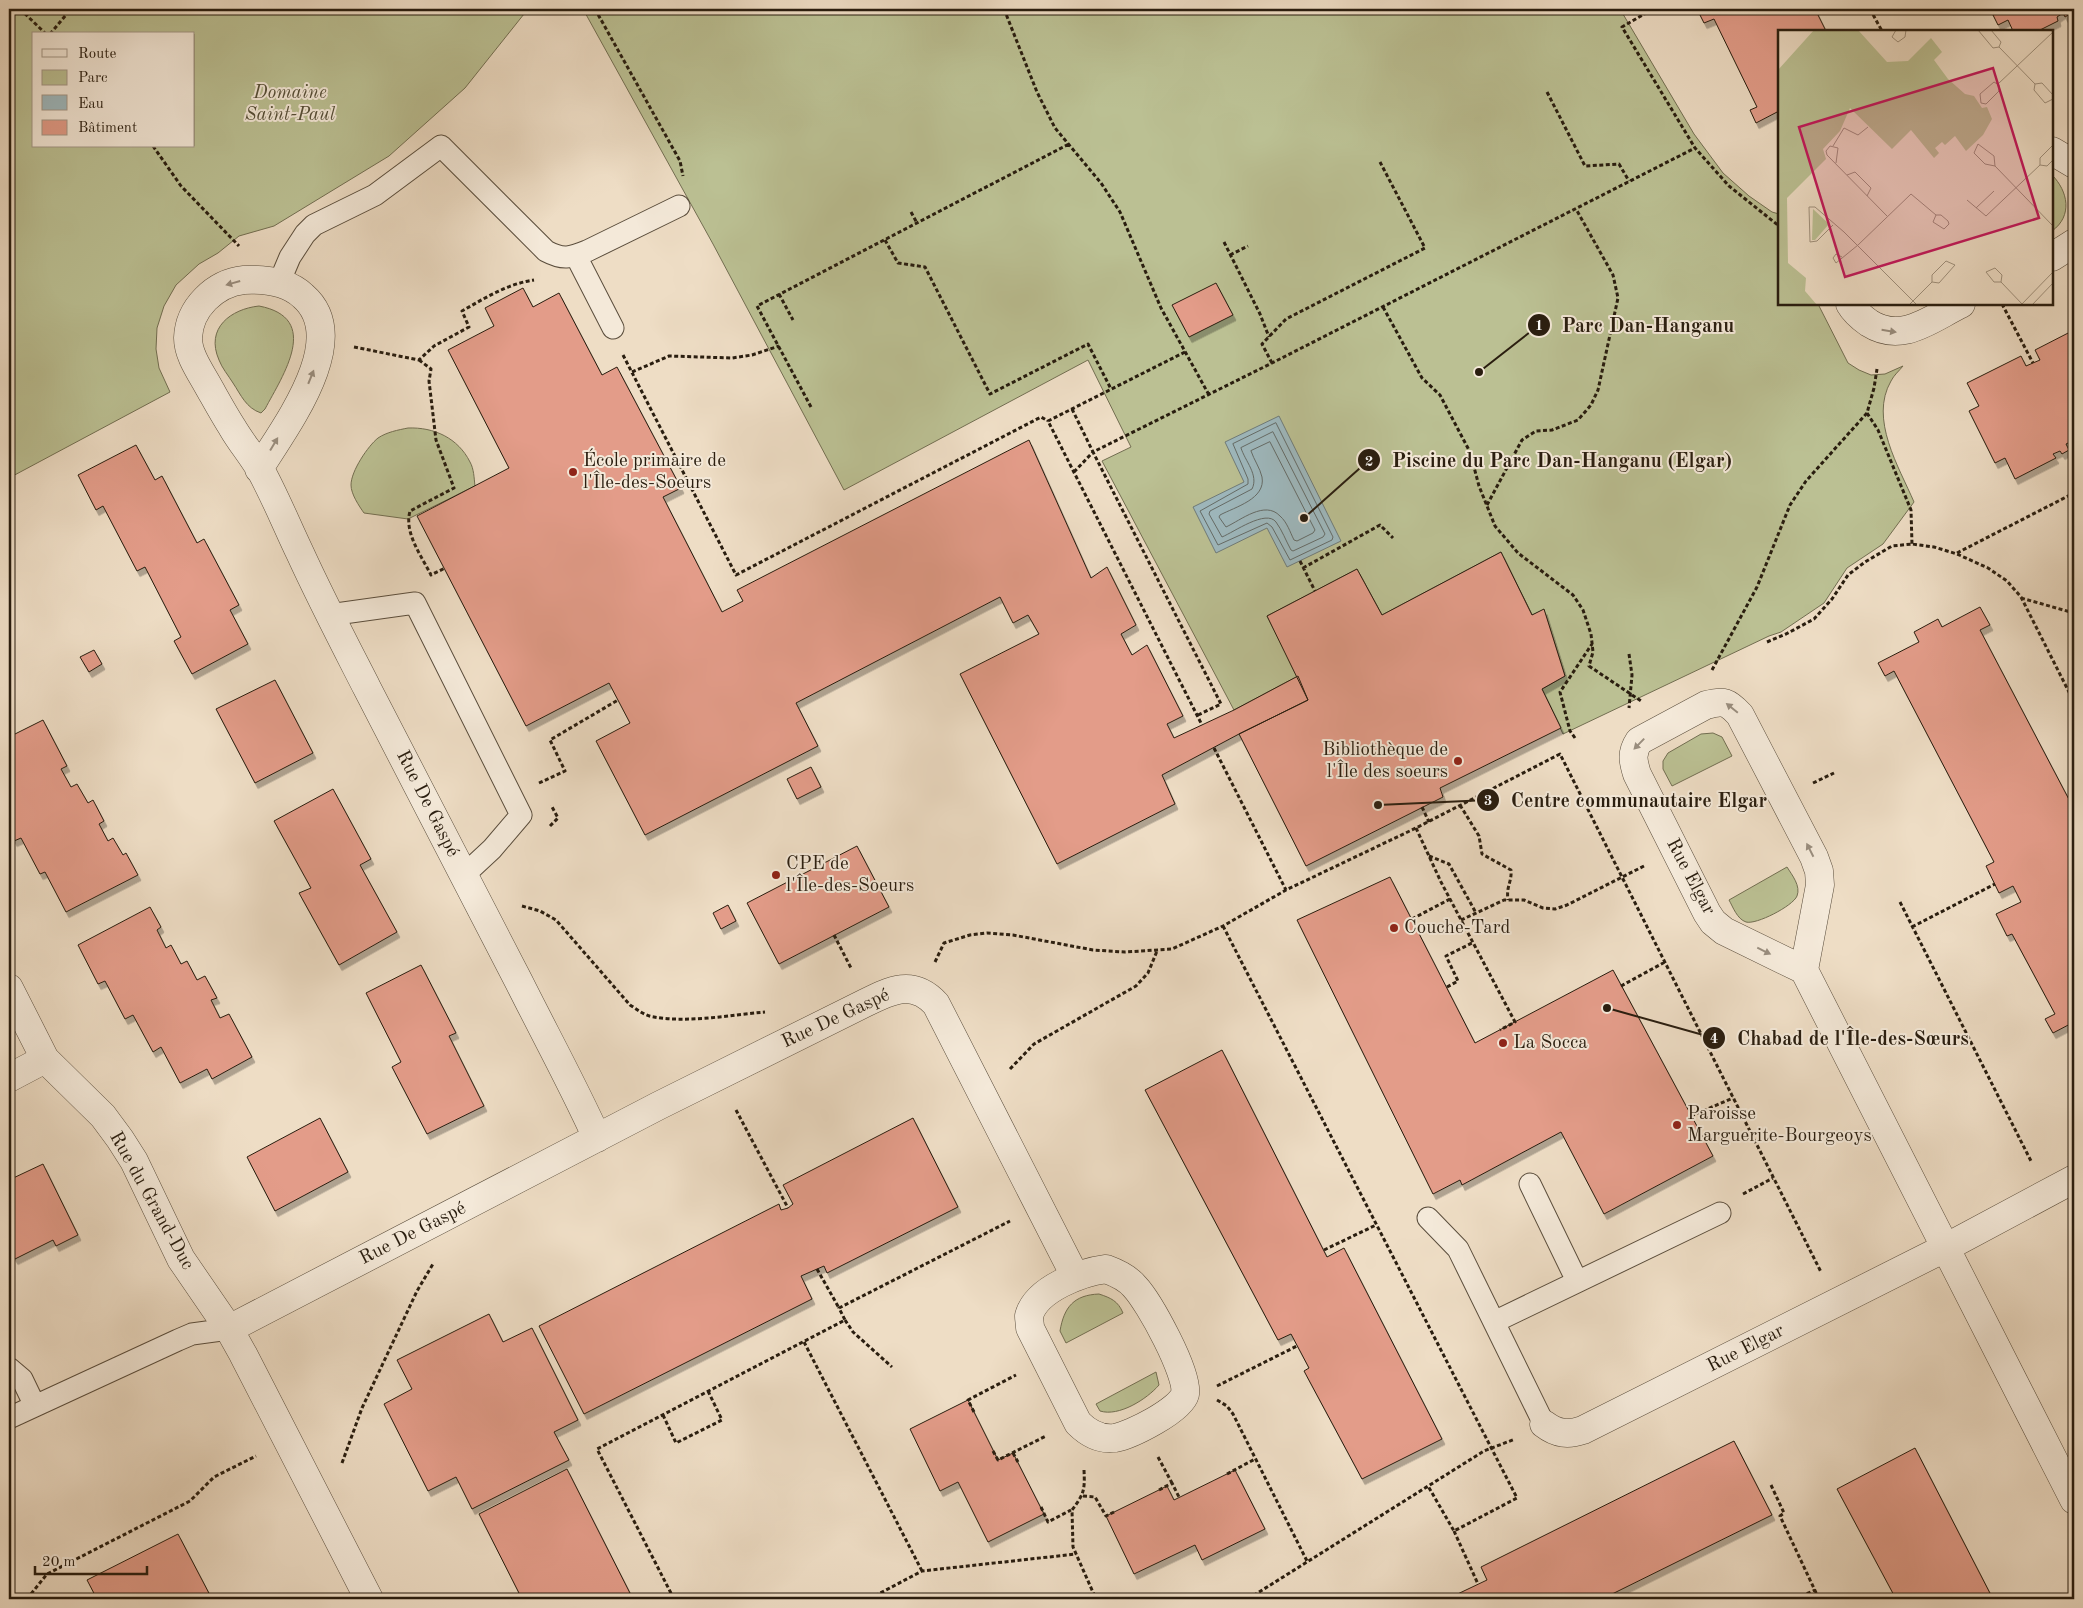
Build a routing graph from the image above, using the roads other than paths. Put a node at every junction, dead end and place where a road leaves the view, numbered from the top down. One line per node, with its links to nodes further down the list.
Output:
1 (2053, 152): 2 (street)
2 (2074, 164)
3 (679, 206): 5 (lane)
4 (2074, 243): 6 (street)
5 (576, 256): 7 (lane); 10 (lane)
6 (2053, 256)
7 (279, 283): 11 (street, Rue De Gaspé, one-way to 7); 11 (street, Rue De Gaspé, one-way to 11)
8 (1851, 305): 9 (street, one-way to 9)
9 (1959, 305)
10 (613, 328)
11 (259, 469): 12 (street, Rue De Gaspé)
12 (329, 615): 13 (street, Rue De Gaspé); 13 (lane)
13 (464, 875): 18 (street, Rue De Gaspé)
14 (1804, 970): 14 (street, Rue Elgar, one-way to 14); 23 (street)
15 (9, 988): 16 (street, Rue du Grand-Duc)
16 (46, 1058): 17 (street); 27 (street, Rue du Grand-Duc)
17 (9, 1078)
18 (597, 1138): 24 (street, Rue De Gaspé); 27 (street, Rue De Gaspé)
19 (2074, 1179): 23 (street, Rue Elgar)
20 (1530, 1184): 25 (lane)
21 (1720, 1213): 25 (lane)
22 (1428, 1218): 26 (lane)
23 (1945, 1248): 31 (street, Rue Elgar); 32 (street)
24 (1075, 1276): 24 (street)
25 (1577, 1281): 26 (lane)
26 (1494, 1322): 31 (lane)
27 (228, 1329): 29 (lane, Rue De Gaspé); 33 (street)
28 (9, 1368): 29 (lane)
29 (35, 1406): 30 (lane, Rue De Gaspé)
30 (9, 1418)
31 (1544, 1424)
32 (2074, 1500)
33 (369, 1599)

